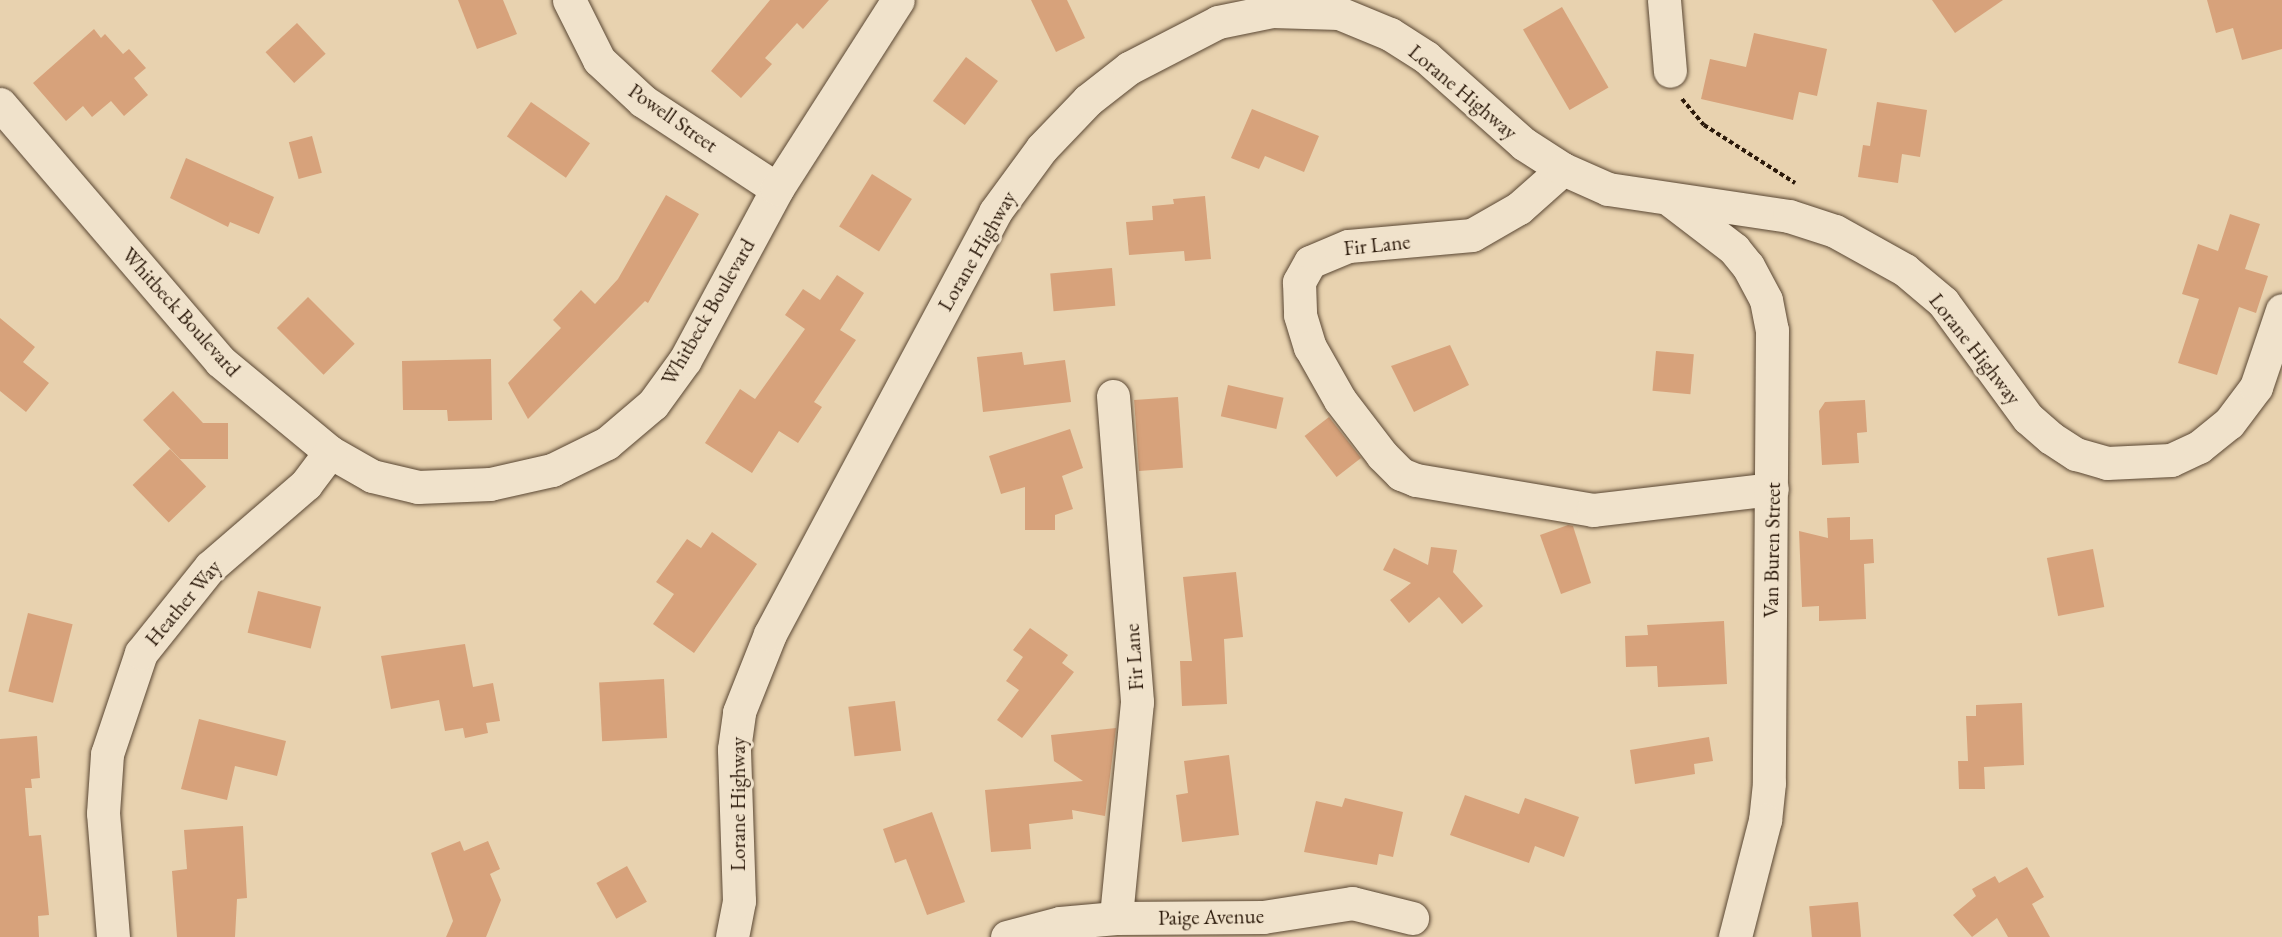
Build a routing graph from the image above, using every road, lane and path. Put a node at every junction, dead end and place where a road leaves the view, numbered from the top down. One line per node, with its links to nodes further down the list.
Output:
1 (569, 0): 8 (street, Powell Street)
2 (898, 0): 8 (street, Whitbeck Boulevard)
3 (1664, 0): 4 (street)
4 (1670, 71): 7 (path)
5 (0, 104): 12 (street, Whitbeck Boulevard)
6 (1563, 169): 9 (street, Lorane Highway); 13 (street, Fir Lane); 18 (street, Lorane Highway)
7 (1804, 186)
8 (777, 189): 12 (street, Whitbeck Boulevard)
9 (1670, 200): 10 (street, Lorane Highway); 13 (street, Van Buren Street)
10 (2282, 310)
11 (1113, 396): 14 (street, Fir Lane)
12 (330, 452): 17 (street, Heather Way)
13 (1772, 489): 19 (street, Van Buren Street)
14 (1116, 918): 15 (street, Paige Avenue); 16 (street, Paige Avenue)
15 (1412, 918)
16 (1021, 935)
17 (113, 937)
18 (732, 937)
19 (1735, 937)

